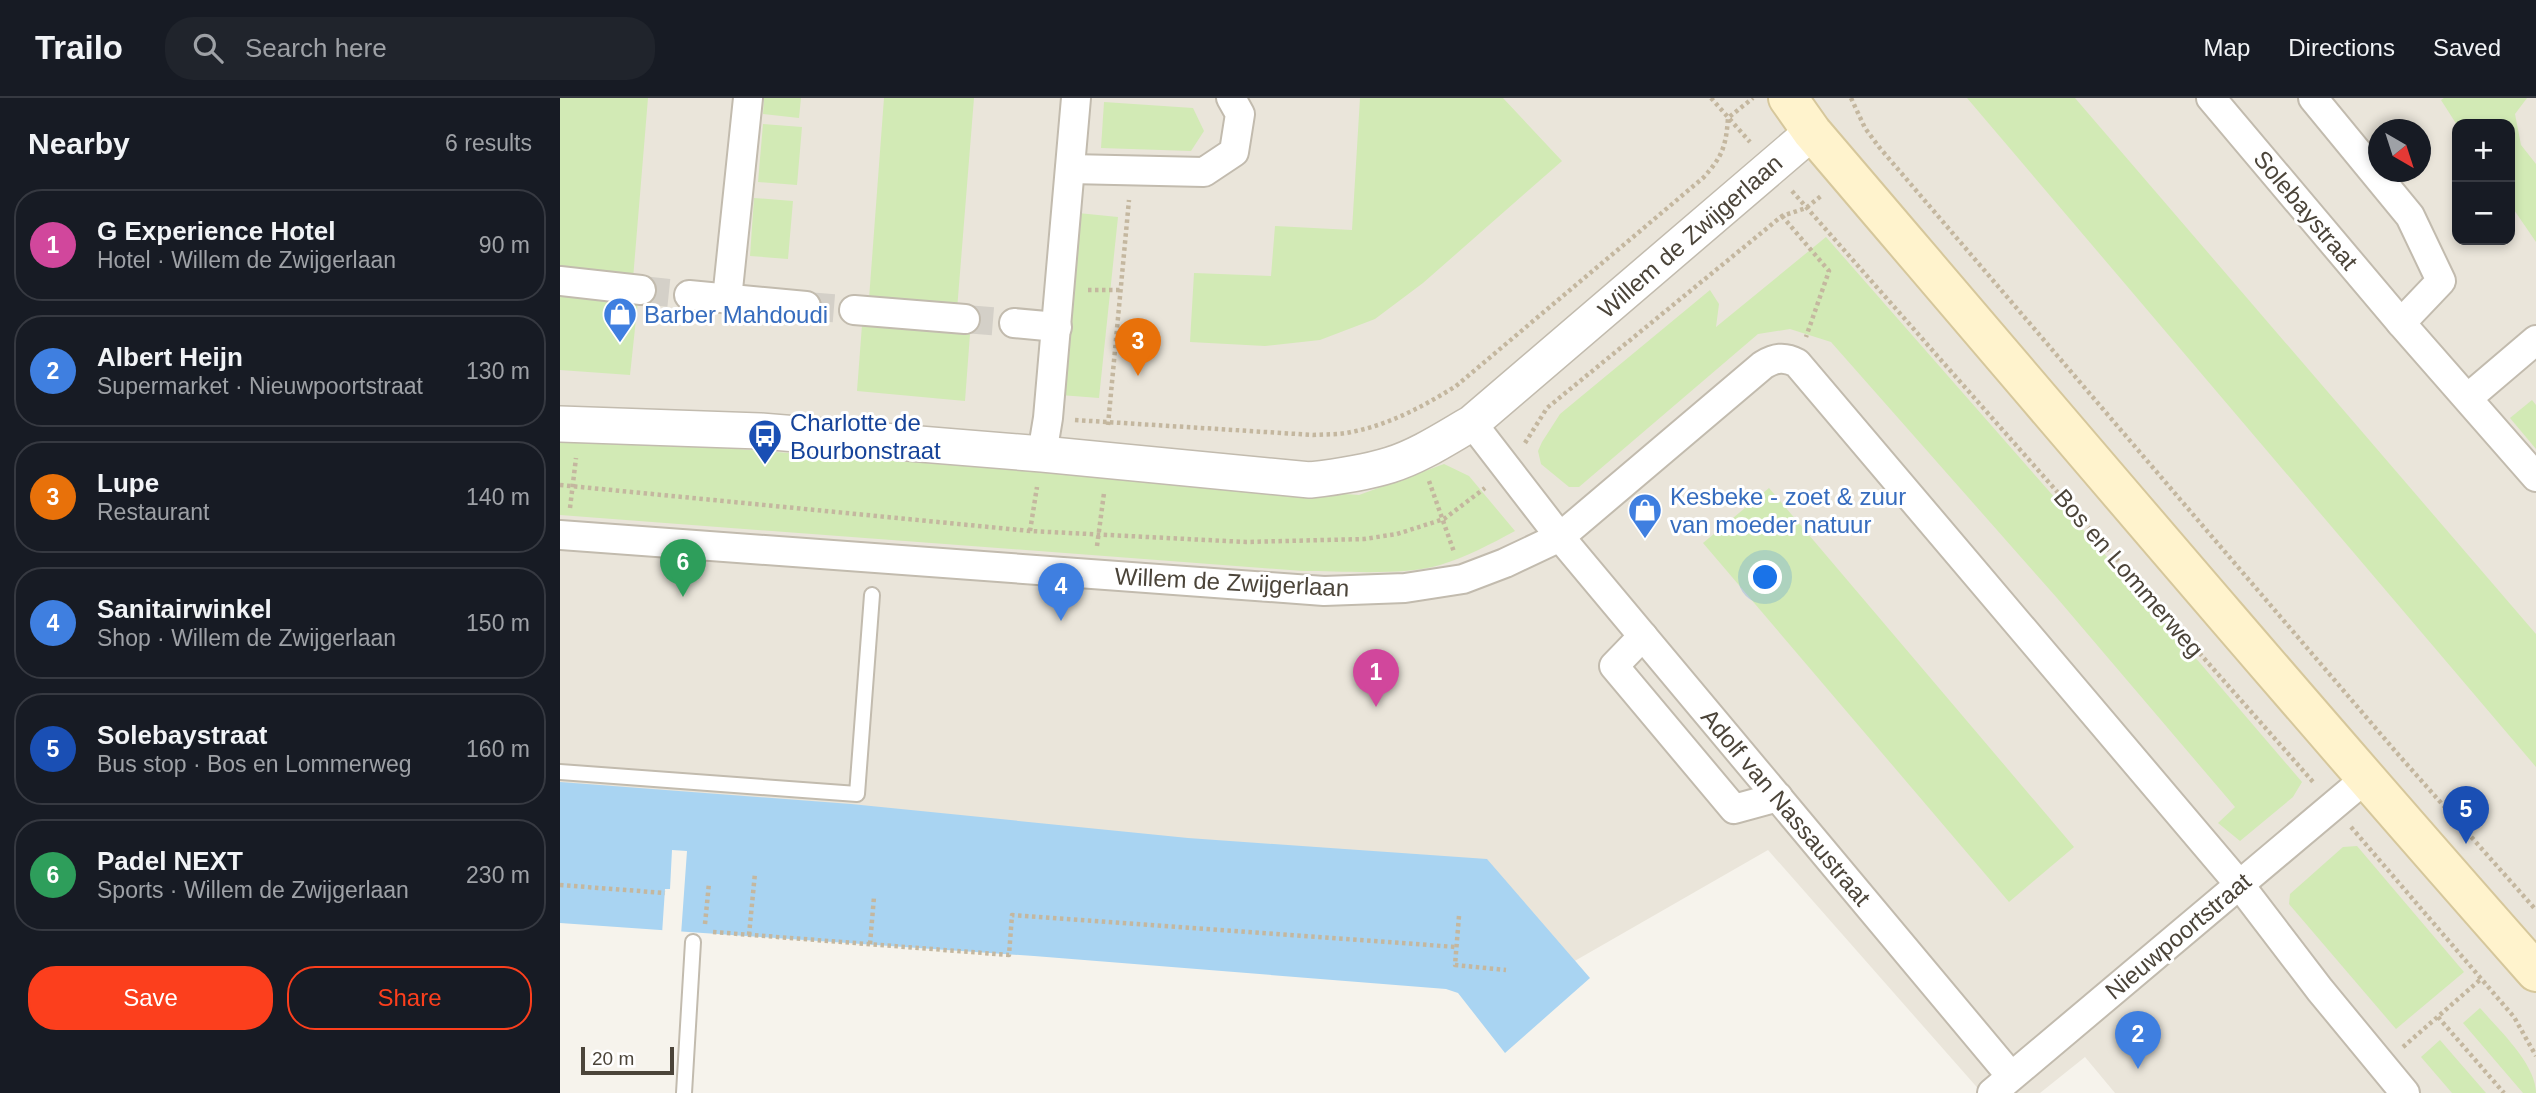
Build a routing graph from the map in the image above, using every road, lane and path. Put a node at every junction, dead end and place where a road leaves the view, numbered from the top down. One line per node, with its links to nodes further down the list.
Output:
1 (748, 98): 19 (street)
2 (1076, 98): 13 (street)
3 (1231, 98): 14 (street)
4 (1711, 98): 10 (path, Bos en Lommerweg)
5 (1754, 98): 10 (path)
6 (1788, 98): 11 (main road, Bos en Lommerweg)
7 (1851, 98): 54 (path)
8 (2211, 98): 24 (street, Solebaystraat)
9 (2313, 98): 24 (street)
10 (1728, 118): 12 (path, Bos en Lommerweg); 30 (path)
11 (1812, 132): 12 (street, Willem de Zwijgerlaan); 45 (main road, Bos en Lommerweg)
12 (1771, 167): 15 (path, Bos en Lommerweg); 31 (street, Willem de Zwijgerlaan)
13 (1070, 169): 14 (street); 25 (street)
14 (1131, 171): 30 (path)
15 (1806, 208): 27 (path); 47 (path, Bos en Lommerweg)
16 (560, 281): 17 (street)
17 (640, 290)
18 (689, 295): 19 (street)
19 (727, 299): 20 (street)
20 (806, 306)
21 (853, 310): 22 (street)
22 (965, 319)
23 (1014, 323): 25 (street)
24 (2402, 323): 28 (street, Solebaystraat)
25 (1057, 327): 29 (street)
26 (2536, 340): 28 (street)
27 (1797, 363): 39 (street, Willem de Zwijgerlaan); 50 (street)
28 (2469, 397): 36 (street, Solebaystraat)
29 (1048, 418): 30 (path); 34 (street)
30 (1109, 422): 35 (path)
31 (1472, 423): 33 (street, Willem de Zwijgerlaan); 39 (street)
32 (570, 425): 34 (street, Willem de Zwijgerlaan); 38 (path)
33 (1419, 453): 35 (street, Willem de Zwijgerlaan); 41 (path)
34 (1042, 454): 35 (street, Willem de Zwijgerlaan); 37 (path)
35 (1108, 461): 40 (path)
36 (2536, 477)
37 (1030, 531)
38 (563, 535): 40 (street, Willem de Zwijgerlaan)
39 (1560, 537): 41 (street, Willem de Zwijgerlaan); 43 (street, Adolf van Nassaustraat)
40 (1095, 574): 41 (street, Willem de Zwijgerlaan)
41 (1462, 579)
42 (872, 595): 44 (lane)
43 (1643, 636): 46 (street, Adolf van Nassaustraat); 46 (street)
44 (560, 772)
45 (2365, 779): 47 (street, Nieuwpoortstraat); 61 (main road, Bos en Lommerweg)
46 (1778, 797): 66 (street, Adolf van Nassaustraat)
47 (2334, 807): 50 (street, Nieuwpoortstraat); 62 (path, Bos en Lommerweg)
48 (755, 873): 56 (path)
49 (709, 883): 56 (path)
50 (2239, 884): 65 (street); 66 (street, Nieuwpoortstraat)
51 (560, 885): 52 (path)
52 (665, 893)
53 (874, 897): 58 (path)
54 (2536, 910)
55 (1459, 916): 59 (path)
56 (749, 935): 58 (path)
57 (693, 942): 67 (lane)
58 (870, 944): 59 (path)
59 (1456, 947): 60 (path)
60 (1506, 970)
61 (2536, 972)
62 (2482, 979): 63 (path); 64 (path, Bos en Lommerweg)
63 (2438, 1017): 65 (path); 69 (path)
64 (2536, 1056)
65 (2383, 1064): 68 (street)
66 (2002, 1085)
67 (684, 1093)
68 (2405, 1093)
69 (2504, 1093)

